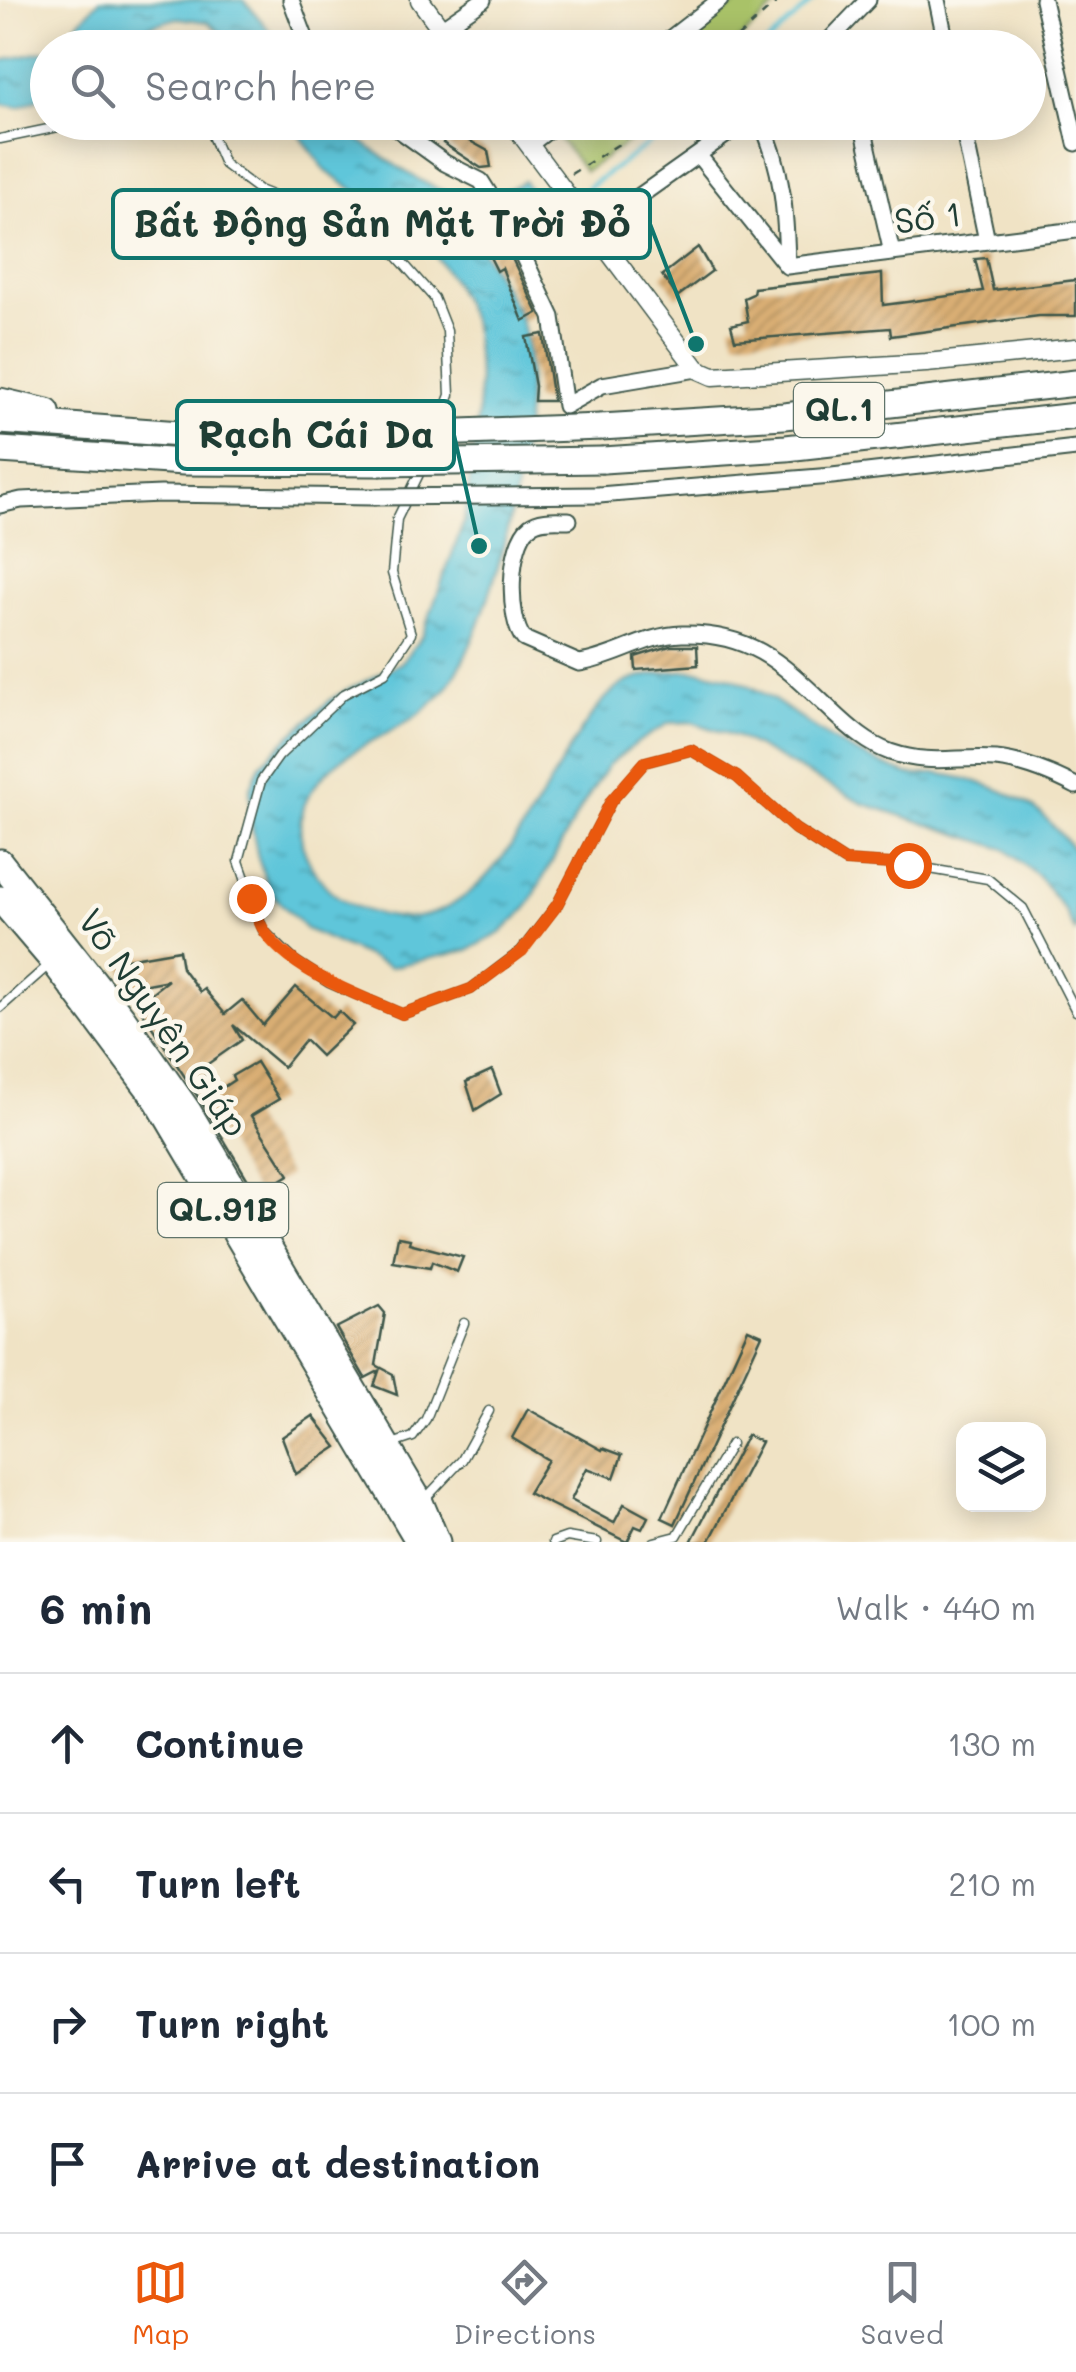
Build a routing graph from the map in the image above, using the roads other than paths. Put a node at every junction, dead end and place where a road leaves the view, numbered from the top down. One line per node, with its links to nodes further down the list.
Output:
1 (291, 0): 10 (street)
2 (420, 0): 9 (street)
3 (483, 0): 9 (street)
4 (720, 0): 11 (street)
5 (868, 0): 8 (street)
6 (937, 0): 12 (street)
7 (1043, 0): 23 (street)
8 (840, 28)
9 (441, 29)
10 (302, 30)
11 (681, 30)
12 (943, 30)
13 (30, 132): 14 (lane)
14 (0, 138)
15 (214, 140): 49 (lane)
16 (413, 140): 32 (street)
17 (525, 140): 24 (street)
18 (535, 140): 24 (street)
19 (720, 140): 25 (street)
20 (769, 140): 30 (street)
21 (866, 140): 29 (street)
22 (966, 140): 28 (street)
23 (1076, 143)
24 (529, 145): 26 (street)
25 (699, 156): 26 (street); 30 (street)
26 (593, 230): 32 (street)
27 (1076, 230): 28 (street, Số 1)
28 (987, 241): 29 (street, Số 1)
29 (892, 253): 30 (street, Số 1)
30 (787, 266)
31 (1076, 348): 32 (street)
32 (696, 369)
33 (1076, 383): 37 (highway, QL.1, bridge)
34 (0, 401): 37 (highway)
35 (1076, 416): 40 (highway, QL.1, bridge)
36 (0, 421): 37 (highway, QL.1)
37 (180, 434)
38 (1076, 448): 42 (street, bridge)
39 (0, 450): 40 (highway, QL.1)
40 (184, 462): 41 (highway)
41 (0, 466)
42 (0, 506)
43 (569, 520): 44 (street)
44 (1076, 786)
45 (0, 862): 51 (highway, Võ Nguyên Giáp / QL.91B)
46 (0, 900): 47 (highway, Võ Nguyên Giáp / QL.91B)
47 (53, 961): 48 (lane); 51 (highway, Võ Nguyên Giáp / QL.91B)
48 (0, 1008)
49 (1076, 1010)
50 (464, 1323): 54 (lane)
51 (318, 1346): 54 (highway, Võ Nguyên Giáp / QL.91B); 56 (highway, Võ Nguyên Giáp / QL.91B)
52 (489, 1411): 55 (lane)
53 (732, 1444): 59 (lane)
54 (387, 1446): 55 (highway, Võ Nguyên Giáp / QL.91B)
55 (420, 1502): 56 (highway, Võ Nguyên Giáp / QL.91B)
56 (428, 1539)
57 (553, 1542): 58 (lane)
58 (597, 1542)
59 (654, 1542)

